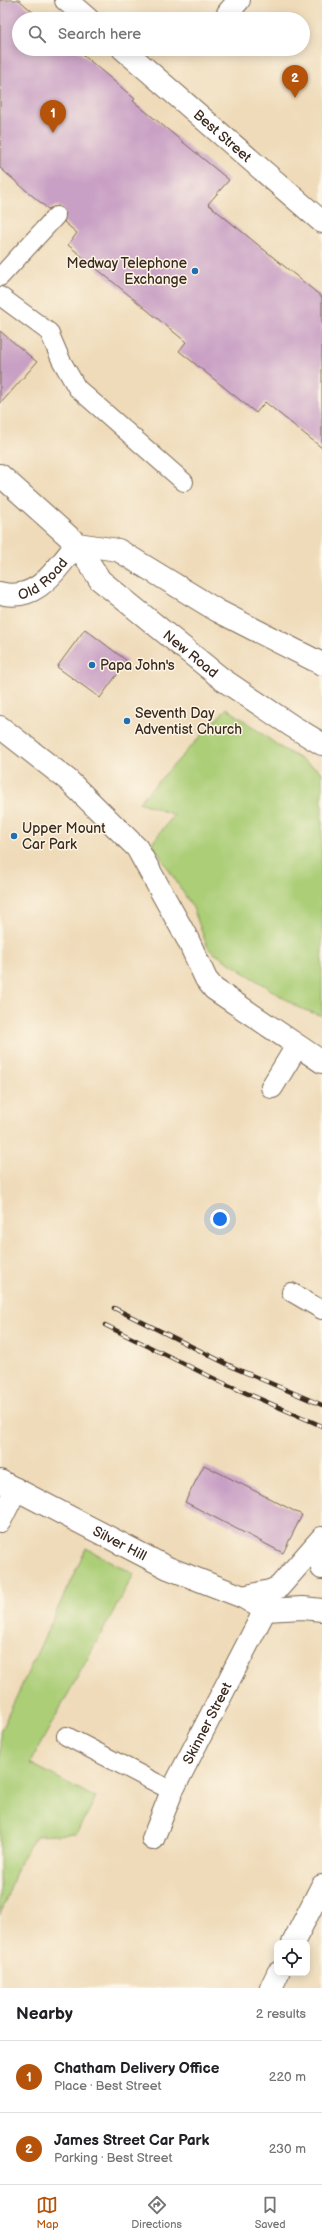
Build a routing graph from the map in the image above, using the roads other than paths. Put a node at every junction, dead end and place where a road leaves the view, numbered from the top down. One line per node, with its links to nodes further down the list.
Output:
1 (66, 0): 2 (street)
2 (80, 12)
3 (131, 56): 5 (street, Best Street)
4 (56, 216): 6 (lane)
5 (322, 222)
6 (0, 277)
7 (0, 296): 9 (lane)
8 (0, 475): 10 (street, New Road)
9 (184, 482)
10 (77, 544): 11 (street, Old Road); 12 (street); 14 (street, New Road)
11 (0, 593)
12 (322, 664)
13 (0, 726): 15 (street)
14 (322, 744)
15 (297, 1046): 16 (street); 17 (street)
16 (322, 1062)
17 (272, 1088)
18 (291, 1292): 19 (lane)
19 (322, 1310)
20 (8, 1485): 21 (street); 25 (street, Silver Hill)
21 (0, 1521)
22 (322, 1538): 25 (street)
23 (322, 1557): 24 (street)
24 (322, 1568)
25 (243, 1598): 26 (street, Silver Hill)
26 (265, 1610): 27 (street); 29 (street, Skinner Street)
27 (322, 1610)
28 (66, 1736): 29 (lane)
29 (172, 1791): 30 (street, Skinner Street)
30 (153, 1839)
31 (320, 1897): 32 (street)
32 (295, 1940)
33 (277, 1976): 34 (street)
34 (271, 1988)

